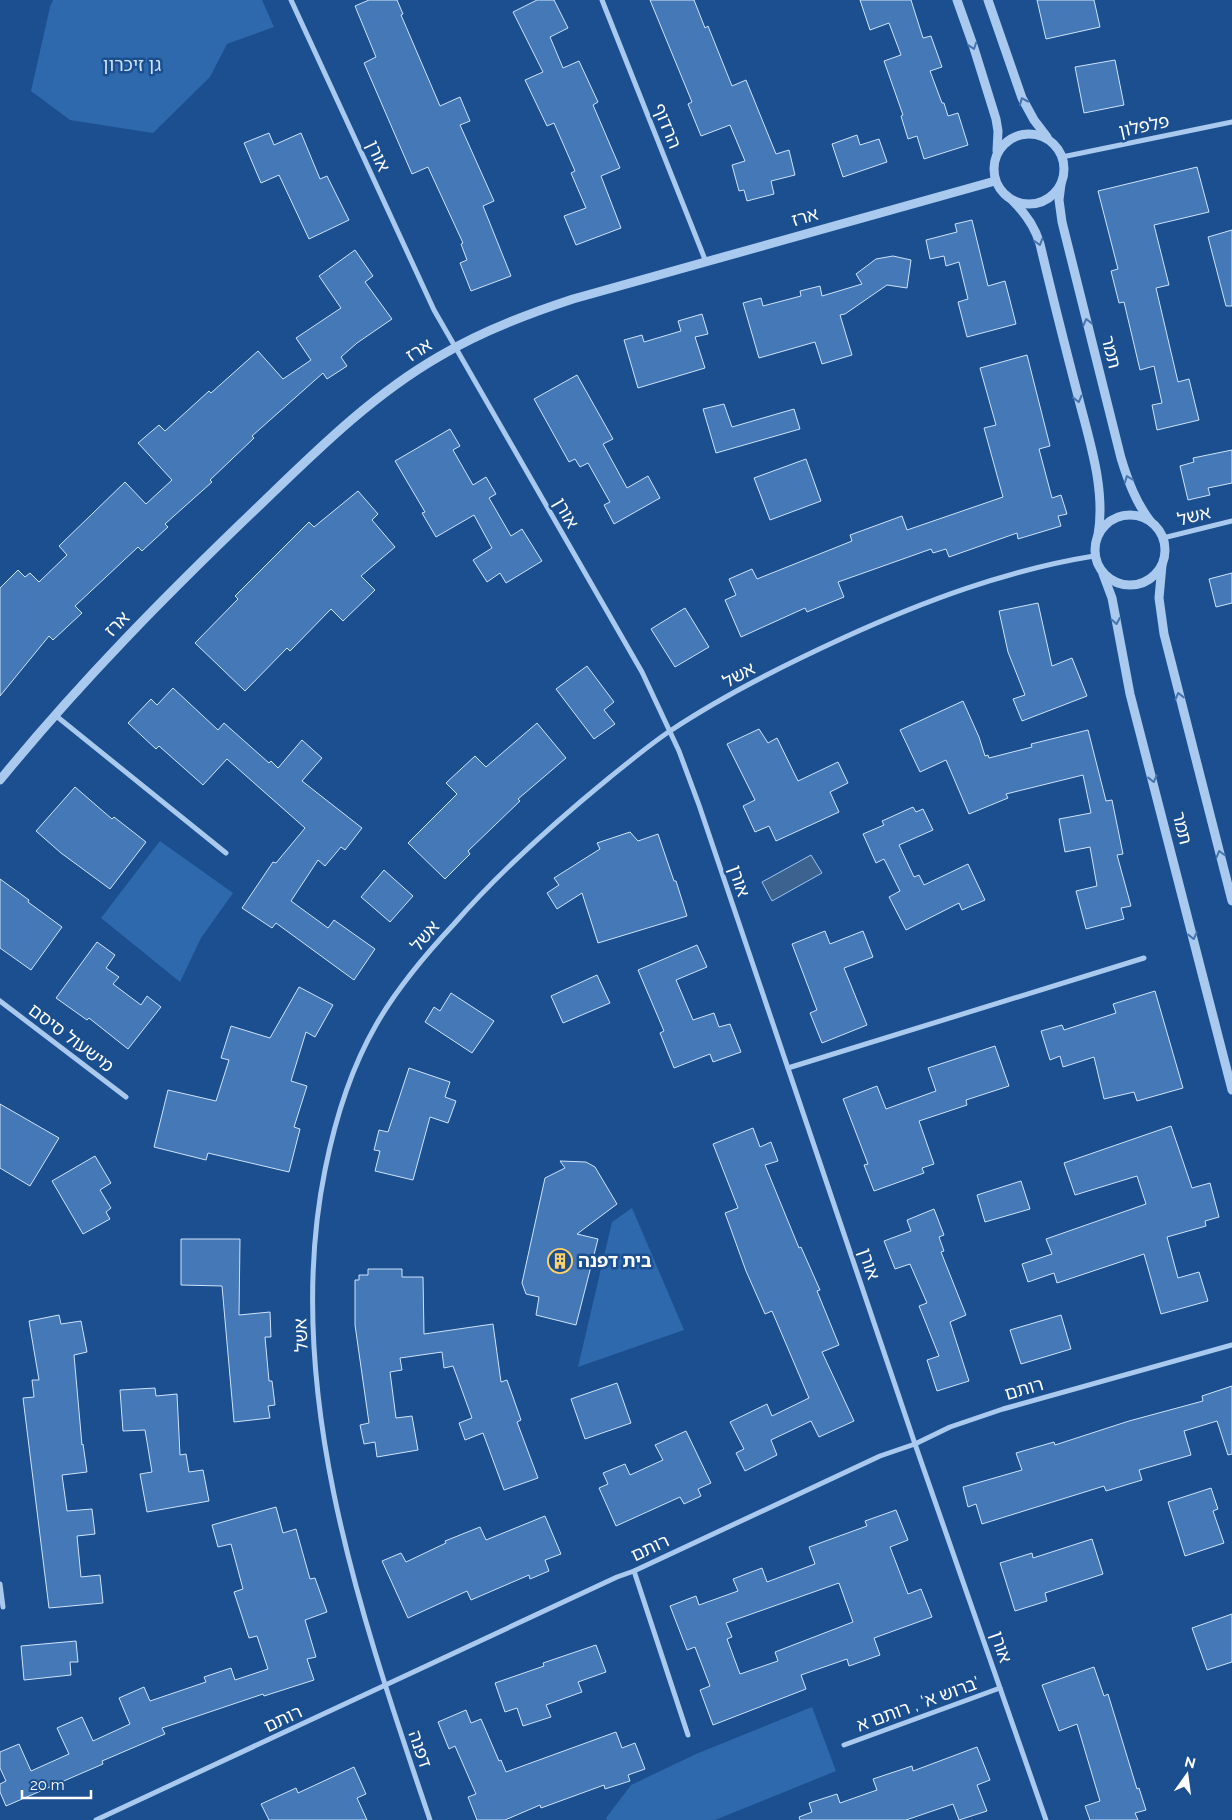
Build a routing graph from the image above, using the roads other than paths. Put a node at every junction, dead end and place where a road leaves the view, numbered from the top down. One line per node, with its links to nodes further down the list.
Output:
1 (290, 0): 13 (street, אורן)
2 (602, 0): 12 (street, הרדוף)
3 (957, 0): 7 (street, one-way to 7)
4 (988, 0): 6 (street, one-way to 4)
5 (1232, 122): 8 (street, פלפלון)
6 (1050, 141): 7 (street); 8 (street)
7 (997, 153): 9 (street)
8 (1062, 157): 10 (street)
9 (995, 181): 11 (street); 12 (street, ארז)
10 (1061, 184): 11 (street); 15 (street, תמר, one-way to 10)
11 (1013, 201): 16 (street, one-way to 16)
12 (706, 262): 13 (street, ארז)
13 (455, 348): 21 (street, ארז); 22 (street, אורן)
14 (1232, 521): 17 (street, אשל)
15 (1151, 522): 16 (street); 17 (street)
16 (1098, 535): 18 (street)
17 (1163, 538): 19 (street)
18 (1094, 556): 20 (street); 22 (street, אשל)
19 (1162, 566): 20 (street); 25 (street, תמר, one-way to 19)
20 (1103, 574): 29 (street, תמר, one-way to 29)
21 (55, 715): 23 (street, ארז); 24 (street)
22 (670, 731): 28 (street, אורן); 36 (street, אשל)
23 (0, 780)
24 (226, 853)
25 (1232, 901)
26 (1144, 958): 28 (street)
27 (0, 1001): 30 (street, מישעול סיסם)
28 (788, 1068): 32 (street, אורן)
29 (1232, 1090)
30 (126, 1097)
31 (1232, 1345): 32 (street, רותם)
32 (914, 1444): 33 (street, רותם); 37 (street, אורן)
33 (634, 1571): 36 (street, רותם); 38 (street)
34 (0, 1584): 35 (street)
35 (3, 1607)
36 (385, 1687): 40 (street, רותם); 41 (street, דפנה)
37 (1000, 1688): 39 (street, ברוש א' , רותם א'); 42 (street, אורן)
38 (688, 1735)
39 (844, 1745)
40 (96, 1820)
41 (430, 1820)
42 (1046, 1820)

